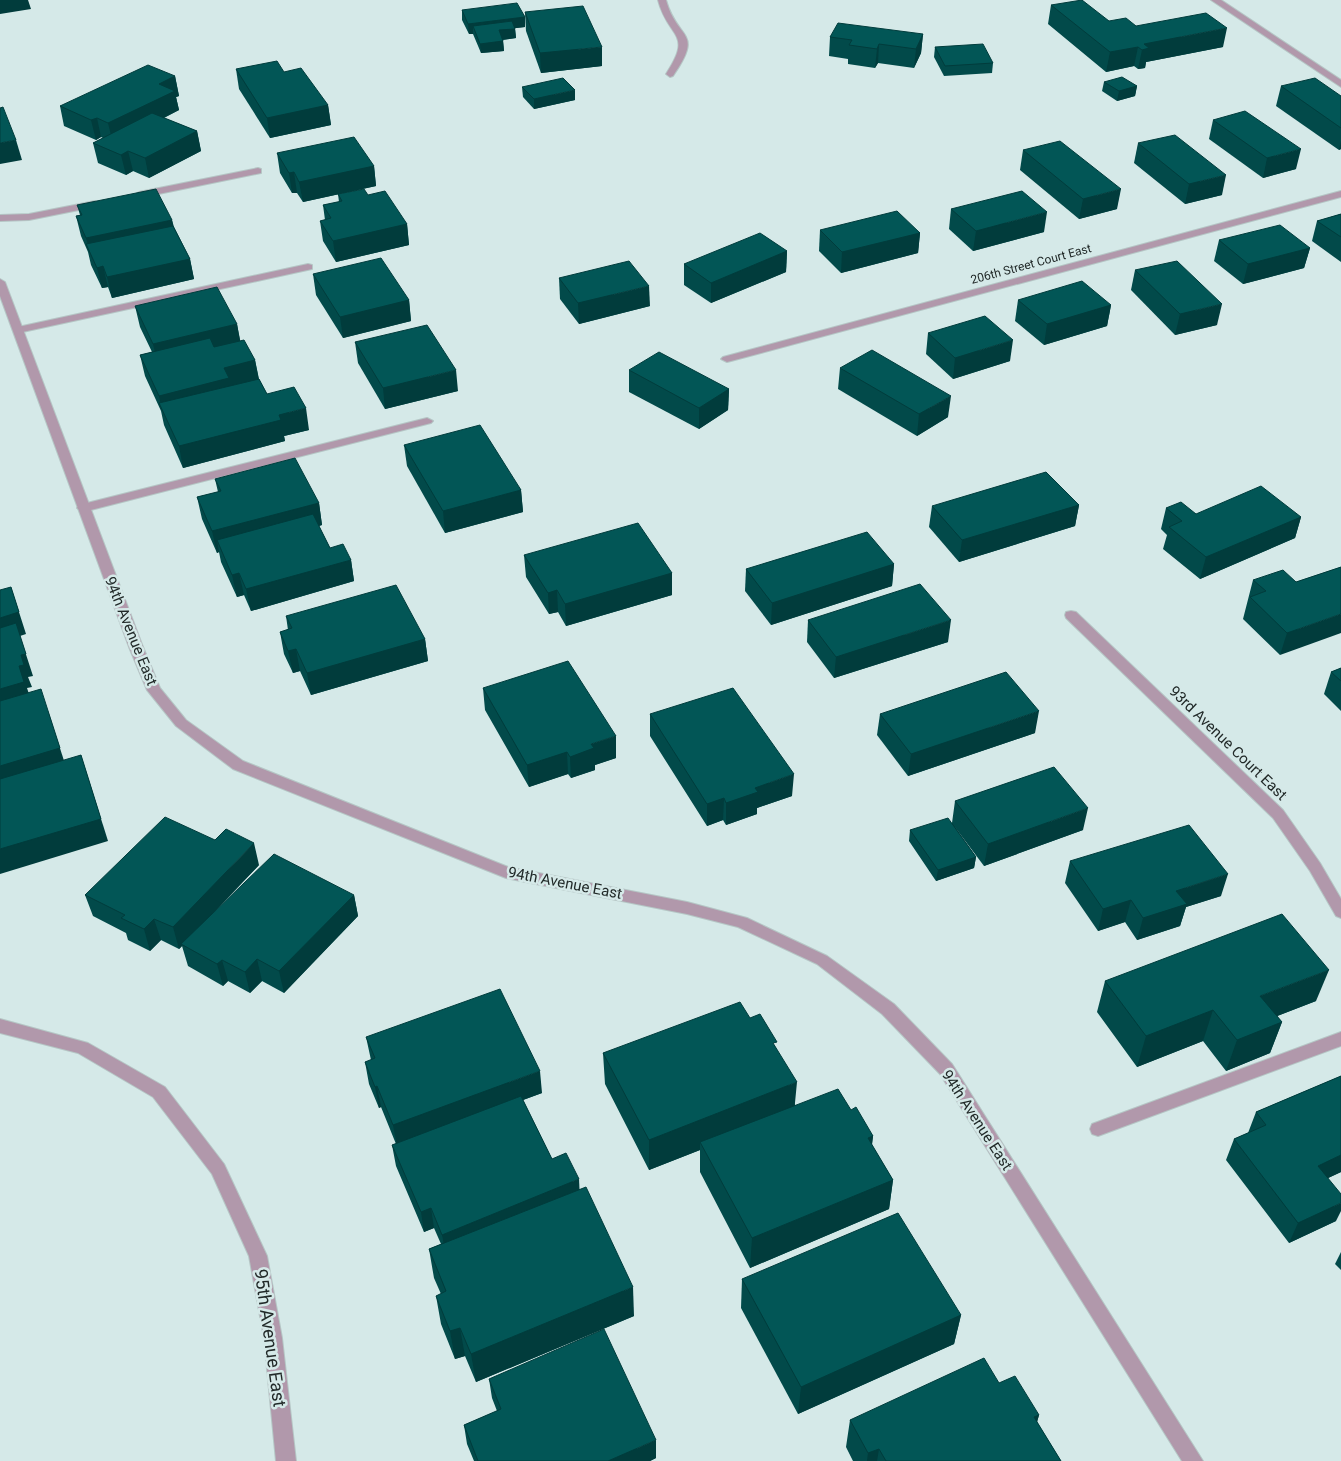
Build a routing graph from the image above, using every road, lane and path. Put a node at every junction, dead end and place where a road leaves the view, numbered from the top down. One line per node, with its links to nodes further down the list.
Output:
1 (662, 0): 3 (street)
2 (1215, 0): 4 (street)
3 (670, 74)
4 (1341, 84)
5 (258, 172): 7 (street)
6 (1341, 194): 13 (street, 206th Street Court East)
7 (124, 198)
8 (105, 202): 9 (street)
9 (0, 218)
10 (308, 267): 12 (street)
11 (0, 282): 12 (street, 94th Avenue East)
12 (18, 330): 15 (street, 94th Avenue East)
13 (727, 359)
14 (427, 421): 15 (street)
15 (83, 508): 22 (street, 94th Avenue East)
16 (1071, 615): 17 (street, 93rd Avenue Court East)
17 (1341, 912)
18 (0, 1026): 21 (street, 95th Avenue East)
19 (1341, 1039): 20 (street)
20 (1098, 1129)
21 (286, 1461)
22 (1193, 1461)

